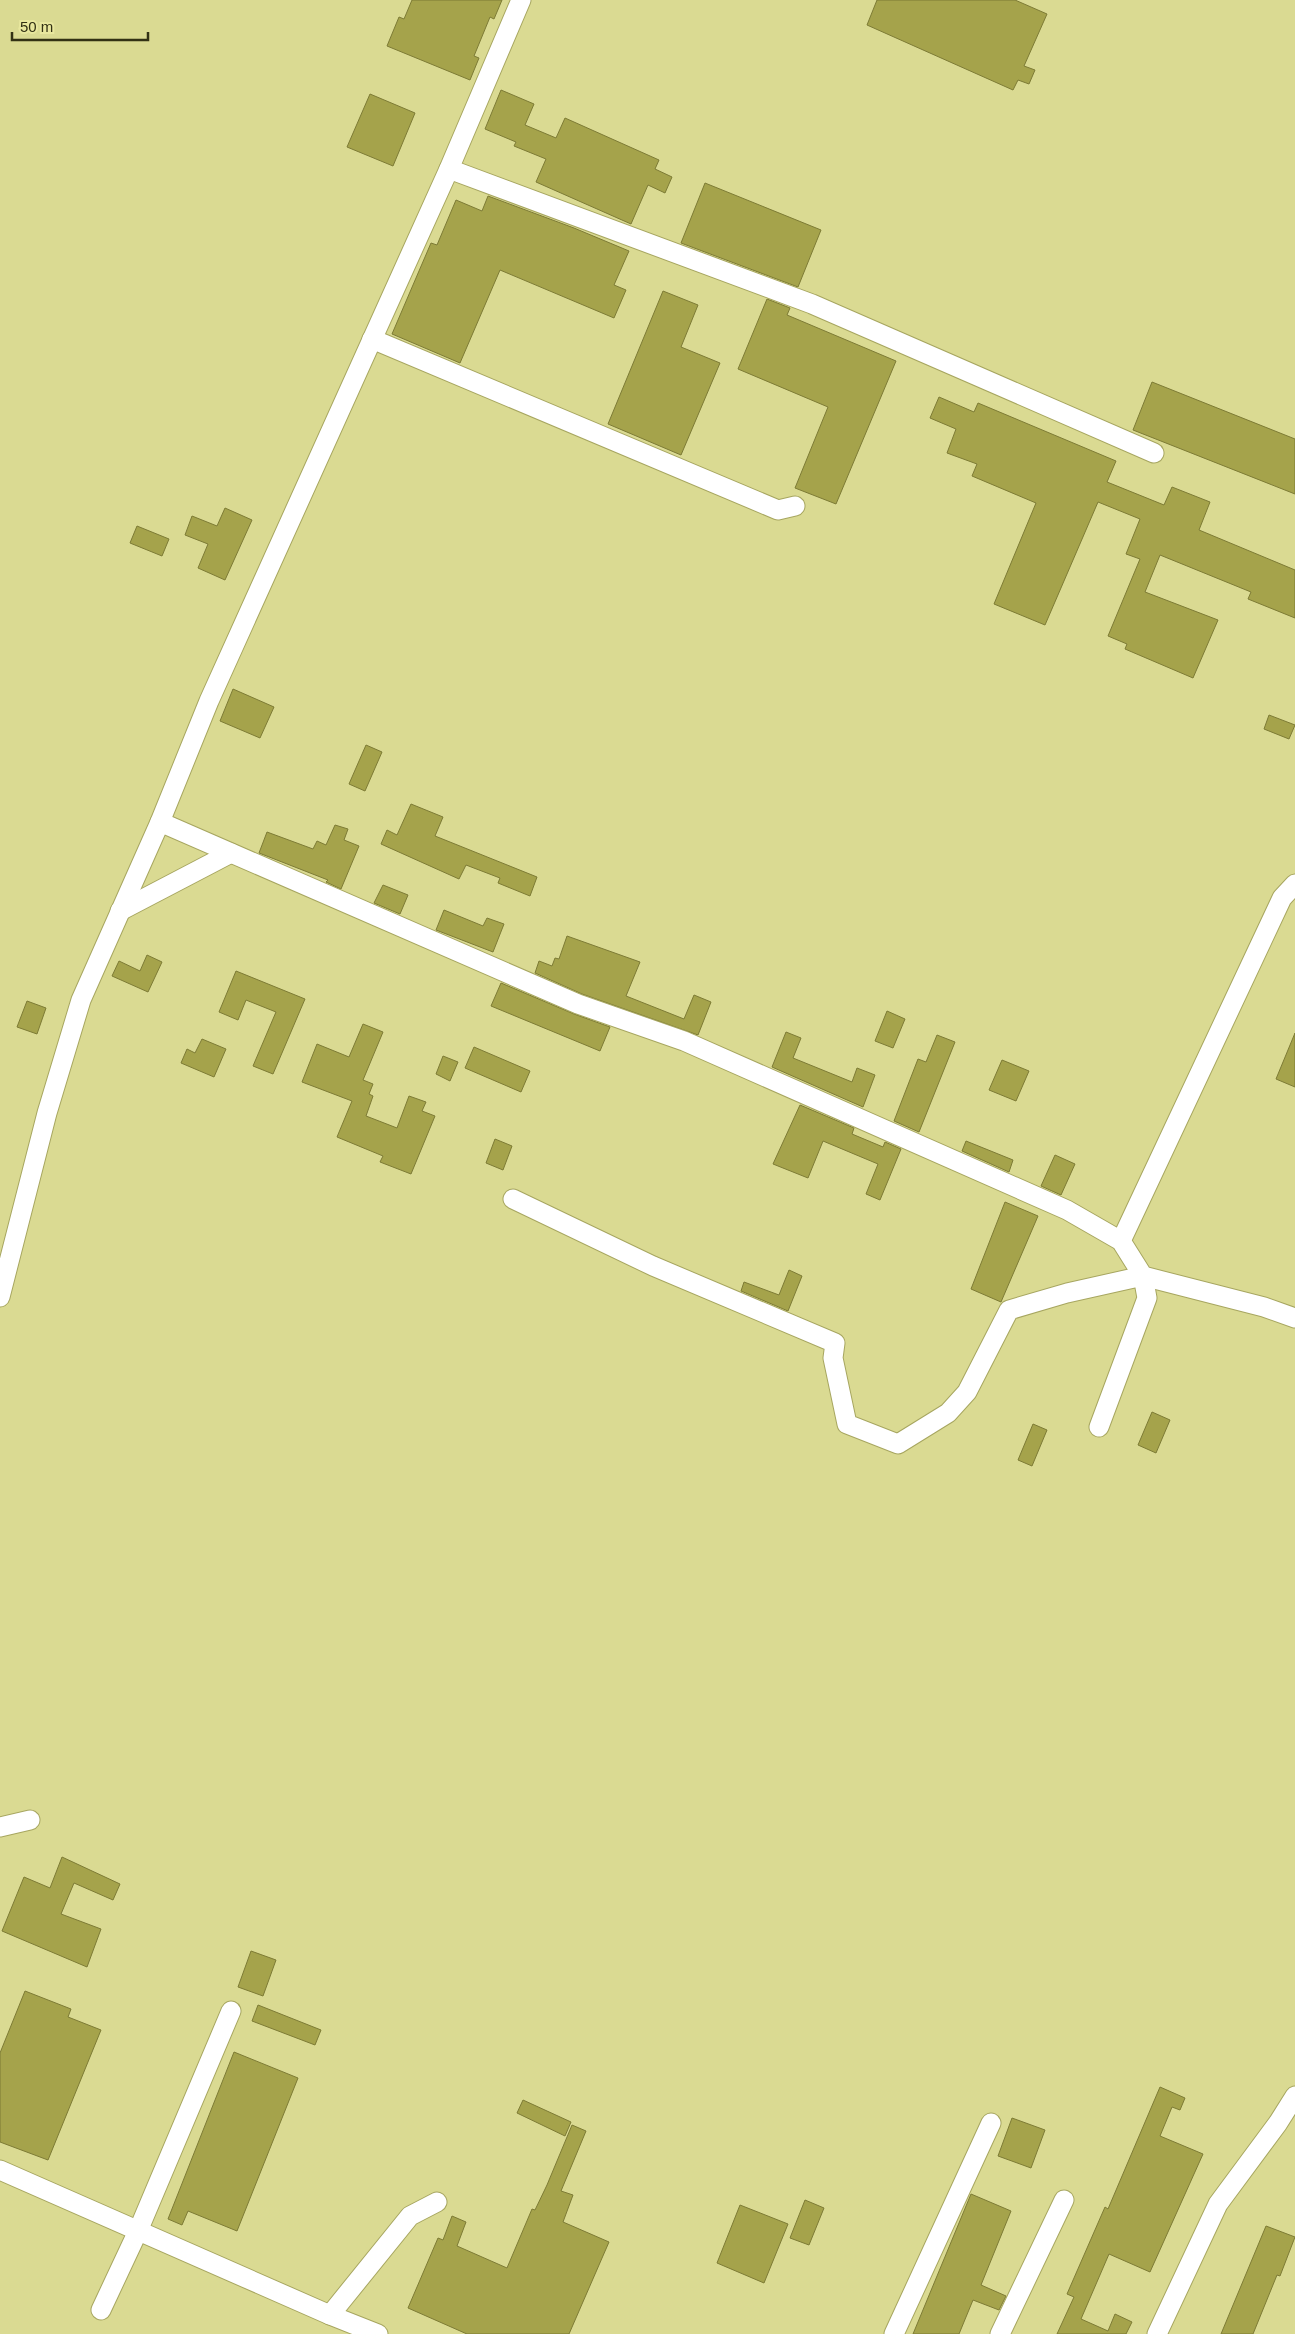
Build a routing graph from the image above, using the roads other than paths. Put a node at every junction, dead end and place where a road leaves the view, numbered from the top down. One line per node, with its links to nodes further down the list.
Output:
1 (521, 0): 2 (street)
2 (449, 169): 3 (street); 4 (street)
3 (372, 339): 5 (street); 6 (street)
4 (1154, 453)
5 (795, 506)
6 (160, 822): 7 (street); 9 (street)
7 (231, 853): 9 (street); 11 (street)
8 (1295, 884): 11 (street)
9 (120, 912): 13 (street)
10 (512, 1199): 12 (street)
11 (1121, 1241): 12 (street)
12 (1143, 1276): 14 (street); 15 (street)
13 (0, 1298)
14 (1295, 1318)
15 (1099, 1427)
16 (30, 1820): 17 (street)
17 (0, 1828)
18 (231, 2011): 24 (street)
19 (1295, 2096): 30 (street)
20 (991, 2123): 28 (street)
21 (0, 2170): 24 (street)
22 (1064, 2200): 29 (street)
23 (437, 2202): 26 (street)
24 (138, 2231): 25 (street); 26 (street)
25 (101, 2310)
26 (330, 2316): 27 (street)
27 (378, 2334)
28 (894, 2334)
29 (1000, 2334)
30 (1157, 2334)

